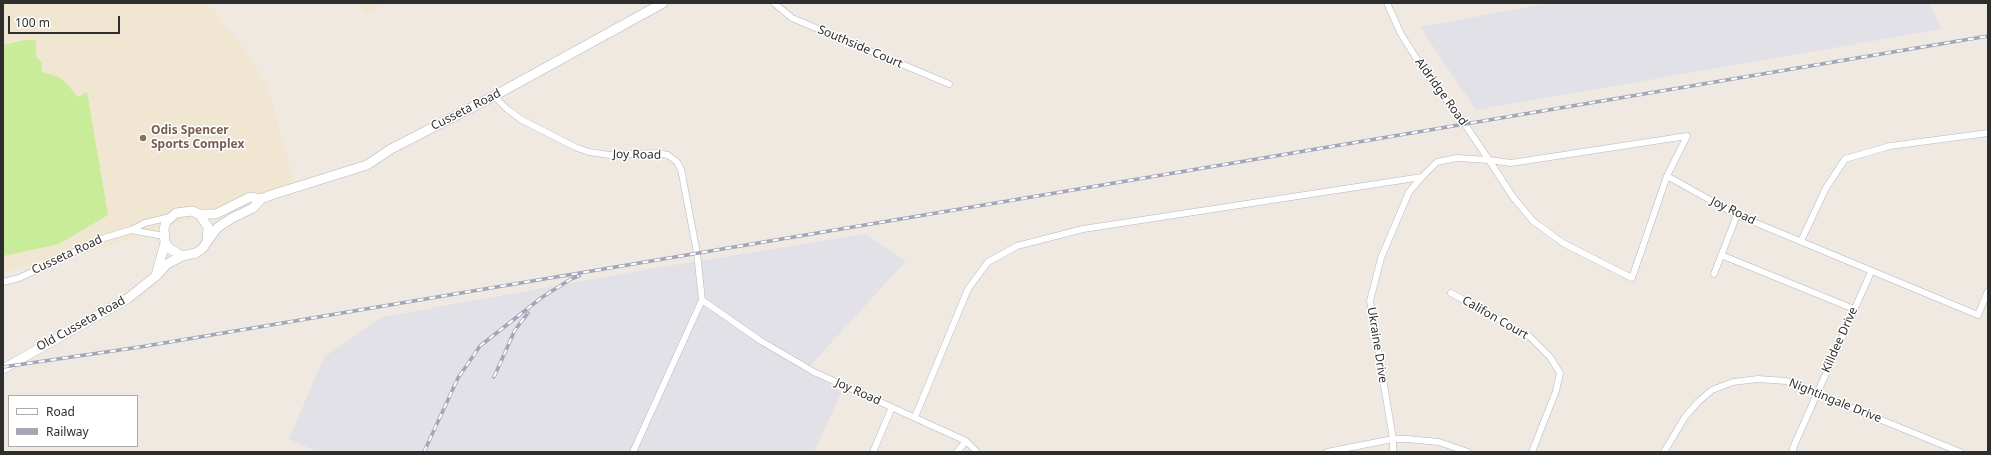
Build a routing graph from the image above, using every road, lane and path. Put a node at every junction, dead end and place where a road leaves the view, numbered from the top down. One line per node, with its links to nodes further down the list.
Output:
1 (664, 3): 5 (street, Cusseta Road)
2 (774, 3): 4 (street, Southside Court)
3 (1387, 3): 7 (street, Aldridge Road)
4 (949, 84)
5 (494, 96): 10 (street, Cusseta Road); 26 (street, Joy Road)
6 (1988, 133): 16 (street)
7 (1489, 160): 8 (street, Ukraine Drive); 8 (street, Aldridge Road); 9 (street, Ukraine Drive)
8 (1667, 176): 12 (street, Joy Road)
9 (1422, 177): 31 (street); 32 (street, Ukraine Drive)
10 (261, 200): 11 (street, Cusseta Road); 17 (street, Cusseta Road)
11 (199, 214): 13 (street, Cusseta Road); 17 (street)
12 (1737, 215): 16 (street, Joy Road); 18 (street)
13 (170, 217): 14 (street, Cusseta Road); 15 (street)
14 (131, 230): 15 (street, Cusseta Road); 23 (street, Cusseta Road)
15 (164, 240): 19 (street, Cusseta Road); 22 (street)
16 (1801, 241): 20 (street, Joy Road)
17 (207, 242): 19 (street, Cusseta Road)
18 (1721, 255): 21 (street); 27 (street)
19 (182, 256): 22 (street, Old Cusseta Road)
20 (1871, 272): 24 (street, Joy Road); 27 (street, Killdee Drive)
21 (1714, 274)
22 (156, 276): 28 (street, Old Cusseta Road)
23 (3, 282)
24 (1988, 291)
25 (1450, 293): 41 (street, Califon Court)
26 (702, 300): 30 (street, Joy Road); 34 (street)
27 (1854, 309): 29 (street, Killdee Drive)
28 (3, 369)
29 (1817, 392): 42 (street, Nightingale Drive); 43 (street, Killdee Drive); 44 (street, Nightingale Drive)
30 (892, 407): 31 (street, Joy Road); 35 (street)
31 (915, 417): 33 (street, Joy Road)
32 (1393, 440): 38 (street); 39 (street, Ukraine Drive); 40 (street)
33 (966, 441): 36 (street); 37 (street, Joy Road)
34 (633, 452)
35 (873, 452)
36 (957, 452)
37 (977, 452)
38 (1327, 452)
39 (1393, 452)
40 (1468, 452)
41 (1532, 452)
42 (1664, 452)
43 (1793, 452)
44 (1960, 452)

